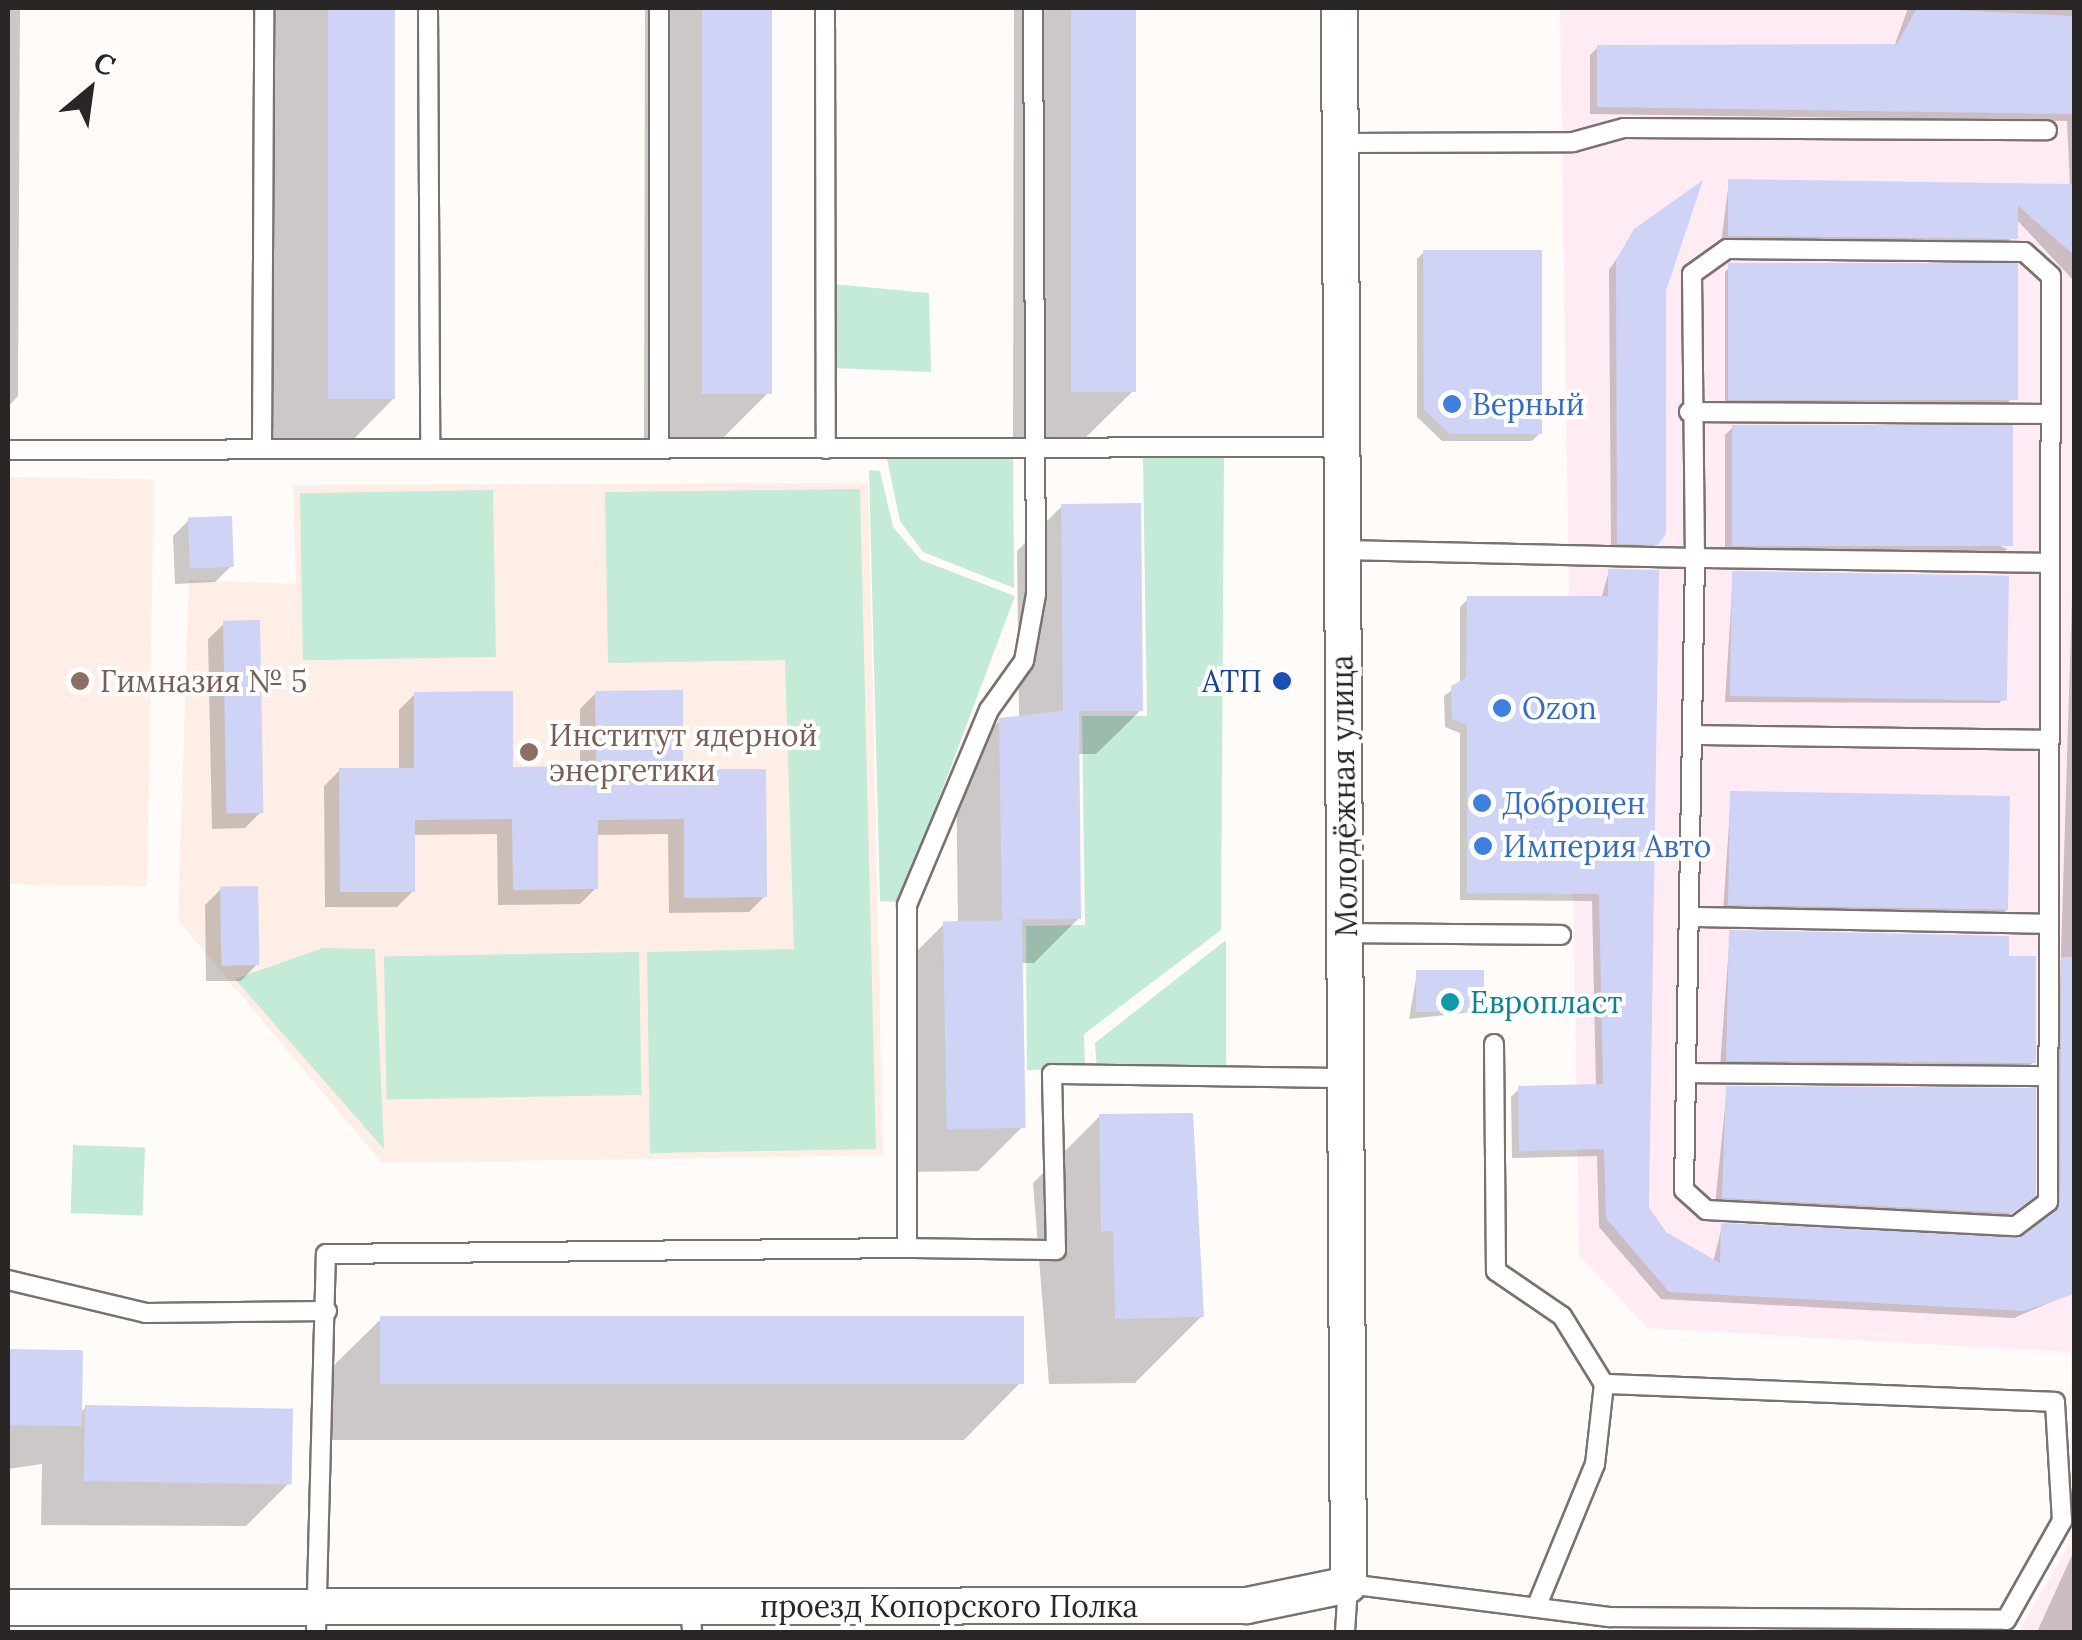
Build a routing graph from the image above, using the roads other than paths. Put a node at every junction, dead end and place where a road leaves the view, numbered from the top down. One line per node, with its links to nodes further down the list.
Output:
1 (264, 8): 12 (lane)
2 (428, 8): 11 (lane)
3 (659, 8): 13 (lane)
4 (824, 8): 16 (lane)
5 (1034, 8): 17 (lane)
6 (1339, 8): 8 (street, Молодёжная улица)
7 (2047, 130): 8 (lane)
8 (1340, 142): 14 (street, Молодёжная улица)
9 (1689, 412): 10 (lane); 10 (lane); 19 (lane)
10 (2044, 414): 20 (lane)
11 (430, 444): 12 (lane); 13 (lane)
12 (262, 448): 15 (lane)
13 (659, 448): 16 (lane)
14 (1341, 448): 17 (lane); 18 (street, Молодёжная улица)
15 (8, 450)
16 (826, 450): 17 (lane)
17 (1032, 450): 31 (lane)
18 (1342, 550): 19 (lane); 25 (street, Молодёжная улица)
19 (1696, 558): 20 (lane); 21 (lane)
20 (2046, 562): 22 (lane)
21 (1692, 736): 22 (lane); 23 (lane)
22 (2048, 740): 24 (lane)
23 (1693, 917): 24 (lane); 28 (lane)
24 (2046, 924): 29 (lane)
25 (1346, 933): 26 (lane); 30 (street, Молодёжная улица)
26 (1561, 934)
27 (1494, 1044): 34 (lane)
28 (1687, 1073): 29 (lane); 29 (lane)
29 (2047, 1076)
30 (1348, 1078): 31 (lane); 35 (street, Молодёжная улица)
31 (907, 1248): 33 (lane)
32 (8, 1280): 33 (lane)
33 (327, 1311): 39 (lane)
34 (1604, 1384): 36 (lane); 40 (lane)
35 (1348, 1584): 36 (lane); 38 (street, проезд Копорского Полка); 41 (lane)
36 (1538, 1602): 40 (lane)
37 (8, 1608): 39 (street, проезд Копорского Полка)
38 (691, 1620): 39 (street, проезд Копорского Полка)
39 (316, 1621)
40 (1753, 1628)
41 (1344, 1632)

